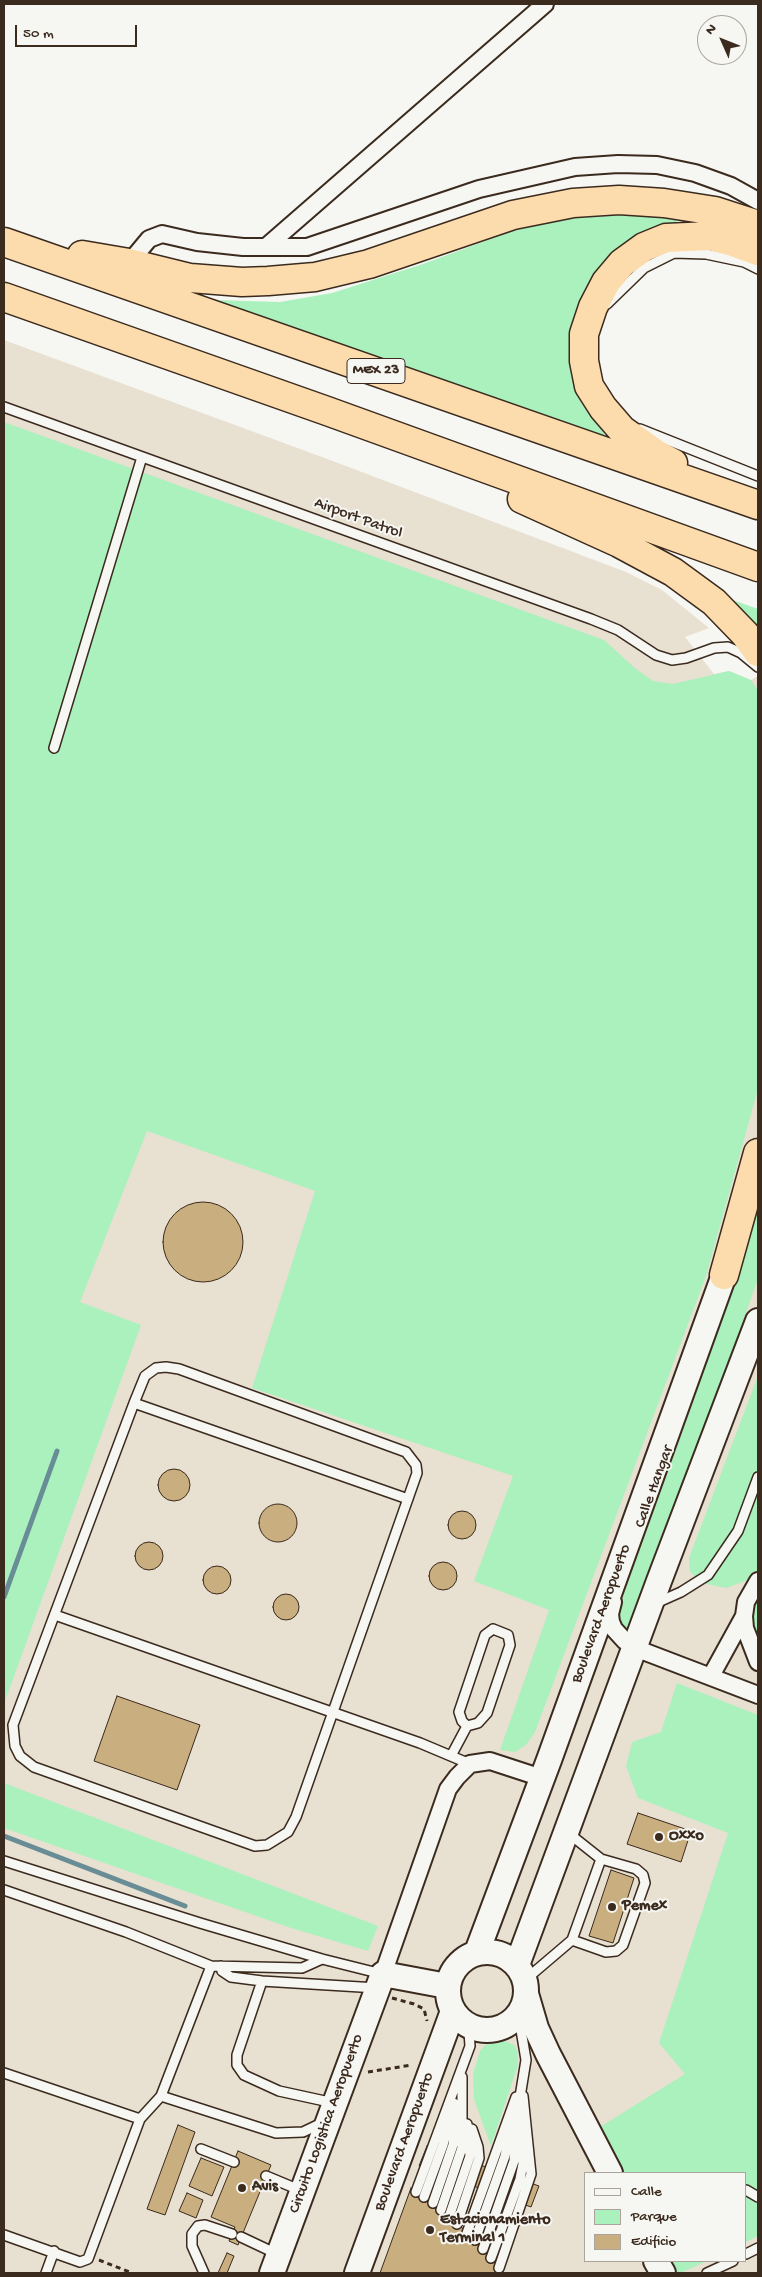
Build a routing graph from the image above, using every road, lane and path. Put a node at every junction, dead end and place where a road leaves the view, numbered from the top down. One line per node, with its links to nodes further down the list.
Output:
1 (545, 4): 5 (street)
2 (758, 201): 5 (street)
3 (758, 225): 7 (highway)
4 (4, 241): 7 (highway); 16 (highway, MEX 23)
5 (267, 246): 7 (street)
6 (758, 251): 10 (highway)
7 (129, 263)
8 (758, 269): 10 (lane)
9 (4, 297): 12 (highway)
10 (584, 334): 13 (highway)
11 (4, 407): 14 (lane, Airport Patrol)
12 (327, 411): 17 (highway); 18 (highway)
13 (612, 418): 15 (lane); 16 (highway)
14 (142, 457): 19 (lane, Airport Patrol); 20 (lane)
15 (758, 476)
16 (753, 503)
17 (758, 567)
18 (758, 652)
19 (758, 667)
20 (54, 748)
21 (758, 1153): 23 (highway)
22 (758, 1180): 23 (highway)
23 (724, 1275): 25 (street, Boulevard Aeropuerto)
24 (758, 1321): 30 (street)
25 (690, 1373): 33 (street, Calle Hangar); 41 (street, Boulevard Aeropuerto)
26 (134, 1403): 28 (lane); 28 (lane); 31 (lane)
27 (758, 1477): 30 (lane)
28 (408, 1499): 37 (lane)
29 (758, 1581): 32 (street)
30 (649, 1606): 33 (street)
31 (55, 1615): 37 (lane); 37 (lane)
32 (744, 1616): 34 (street); 35 (street)
33 (635, 1648): 35 (street); 42 (street)
34 (756, 1648)
35 (711, 1676): 36 (street)
36 (758, 1695)
37 (333, 1712): 39 (lane)
38 (467, 1726): 38 (lane); 39 (lane)
39 (451, 1756): 40 (lane)
40 (470, 1764): 41 (street); 54 (street, Circuito Logistica Aeropuerto)
41 (542, 1778): 47 (street, Boulevard Aeropuerto)
42 (567, 1832): 43 (lane); 53 (street)
43 (601, 1859): 46 (lane); 46 (lane)
44 (4, 1861): 48 (lane)
45 (4, 1890): 49 (lane)
46 (572, 1940): 53 (lane)
47 (477, 1952): 52 (street); 53 (street)
48 (322, 1959): 50 (lane); 54 (lane)
49 (211, 1966): 50 (lane); 66 (lane)
50 (221, 1966): 51 (lane)
51 (262, 1981): 54 (lane); 68 (lane)
52 (447, 1986): 54 (street); 55 (street)
53 (522, 1986): 55 (street); 64 (lane); 72 (street)
54 (383, 1987): 56 (path); 68 (street, Circuito Logistica Aeropuerto)
55 (456, 2015): 58 (lane); 95 (street, Boulevard Aeropuerto)
56 (426, 2024)
57 (416, 2056): 59 (path)
58 (466, 2057): 63 (lane); 63 (lane)
59 (412, 2065): 61 (path); 62 (path)
60 (4, 2073): 69 (lane)
61 (361, 2073)
62 (409, 2074)
63 (462, 2074): 65 (lane); 77 (lane)
64 (524, 2076): 81 (lane); 83 (lane); 84 (lane); 87 (lane); 91 (lane)
65 (462, 2092): 67 (lane); 78 (lane)
66 (161, 2096): 68 (lane); 69 (lane)
67 (464, 2107): 79 (lane); 80 (lane)
68 (332, 2111): 74 (street, Circuito Logistica Aeropuerto)
69 (140, 2119): 86 (lane)
70 (201, 2149): 71 (lane)
71 (234, 2162)
72 (609, 2172)
73 (266, 2176): 74 (lane)
74 (302, 2191): 90 (street, Circuito Logistica Aeropuerto)
75 (747, 2191): 76 (lane)
76 (758, 2197)
77 (433, 2203)
78 (441, 2210)
79 (449, 2216)
80 (457, 2224)
81 (467, 2233)
82 (4, 2235): 85 (lane)
83 (475, 2240)
84 (483, 2250)
85 (54, 2251): 86 (lane); 92 (lane)
86 (87, 2258): 93 (path)
87 (492, 2258)
88 (657, 2262): 96 (street)
89 (731, 2262): 97 (lane)
90 (275, 2264): 94 (lane)
91 (499, 2268)
92 (46, 2273)
93 (132, 2273)
94 (204, 2273)
95 (357, 2273)
96 (663, 2273)
97 (707, 2273)

